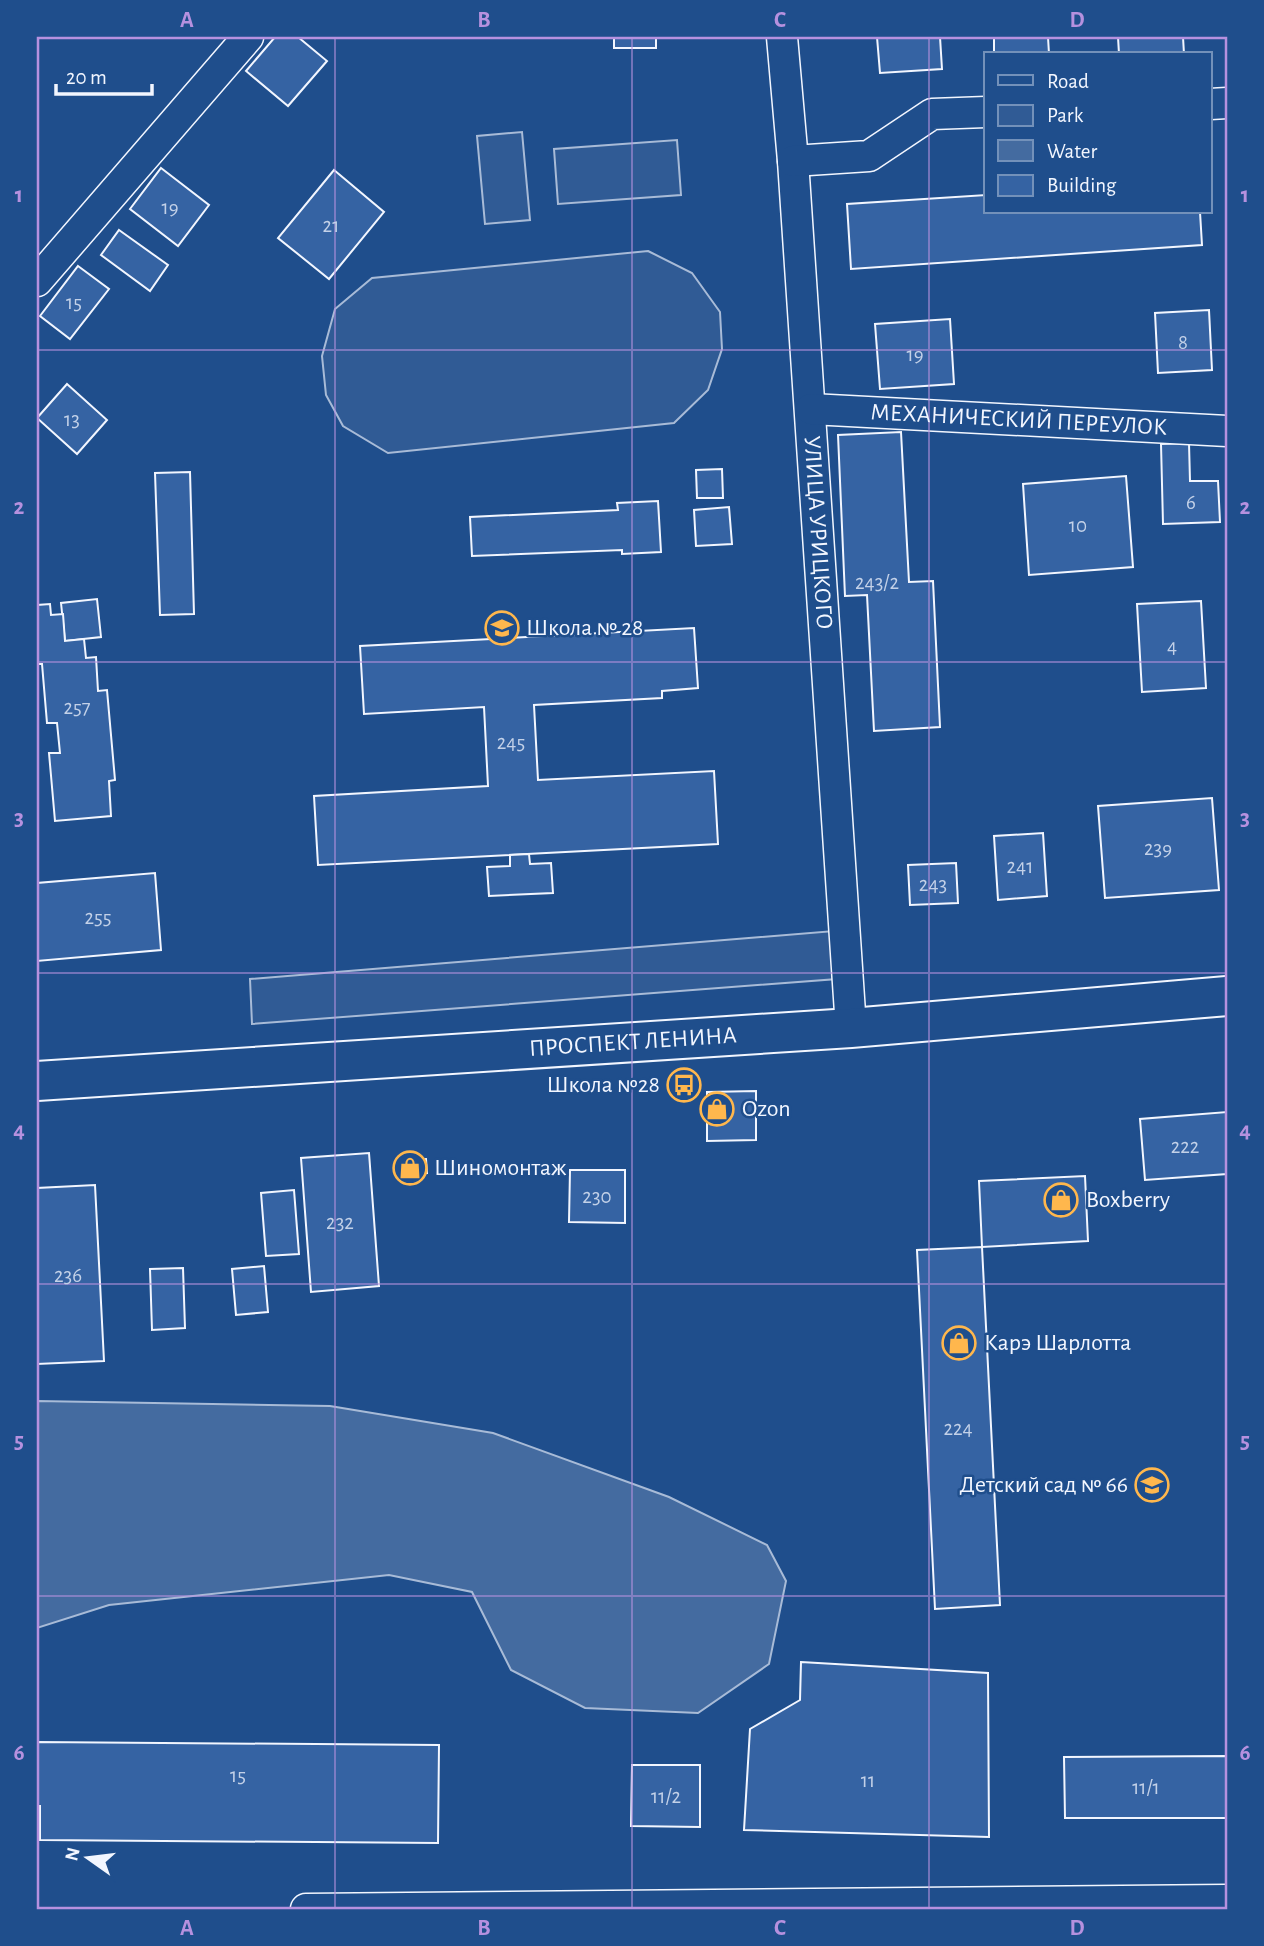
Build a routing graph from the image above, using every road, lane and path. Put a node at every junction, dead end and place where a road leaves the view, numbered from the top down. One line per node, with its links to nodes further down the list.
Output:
1 (248, 37): 5 (street)
2 (782, 37): 4 (street, УЛИЦА УРИЦКОГО)
3 (984, 112): 4 (street)
4 (793, 161): 6 (street, УЛИЦА УРИЦКОГО)
5 (37, 281)
6 (811, 409): 7 (street, МЕХАНИЧЕСКИЙ ПЕРЕУЛОК); 9 (street, УЛИЦА УРИЦКОГО)
7 (1227, 430)
8 (1227, 996): 9 (main road, ПРОСПЕКТ ЛЕНИНА)
9 (851, 1028): 10 (main road, ПРОСПЕКТ ЛЕНИНА)
10 (37, 1081)
11 (1227, 1900): 12 (street)
12 (306, 1909)

